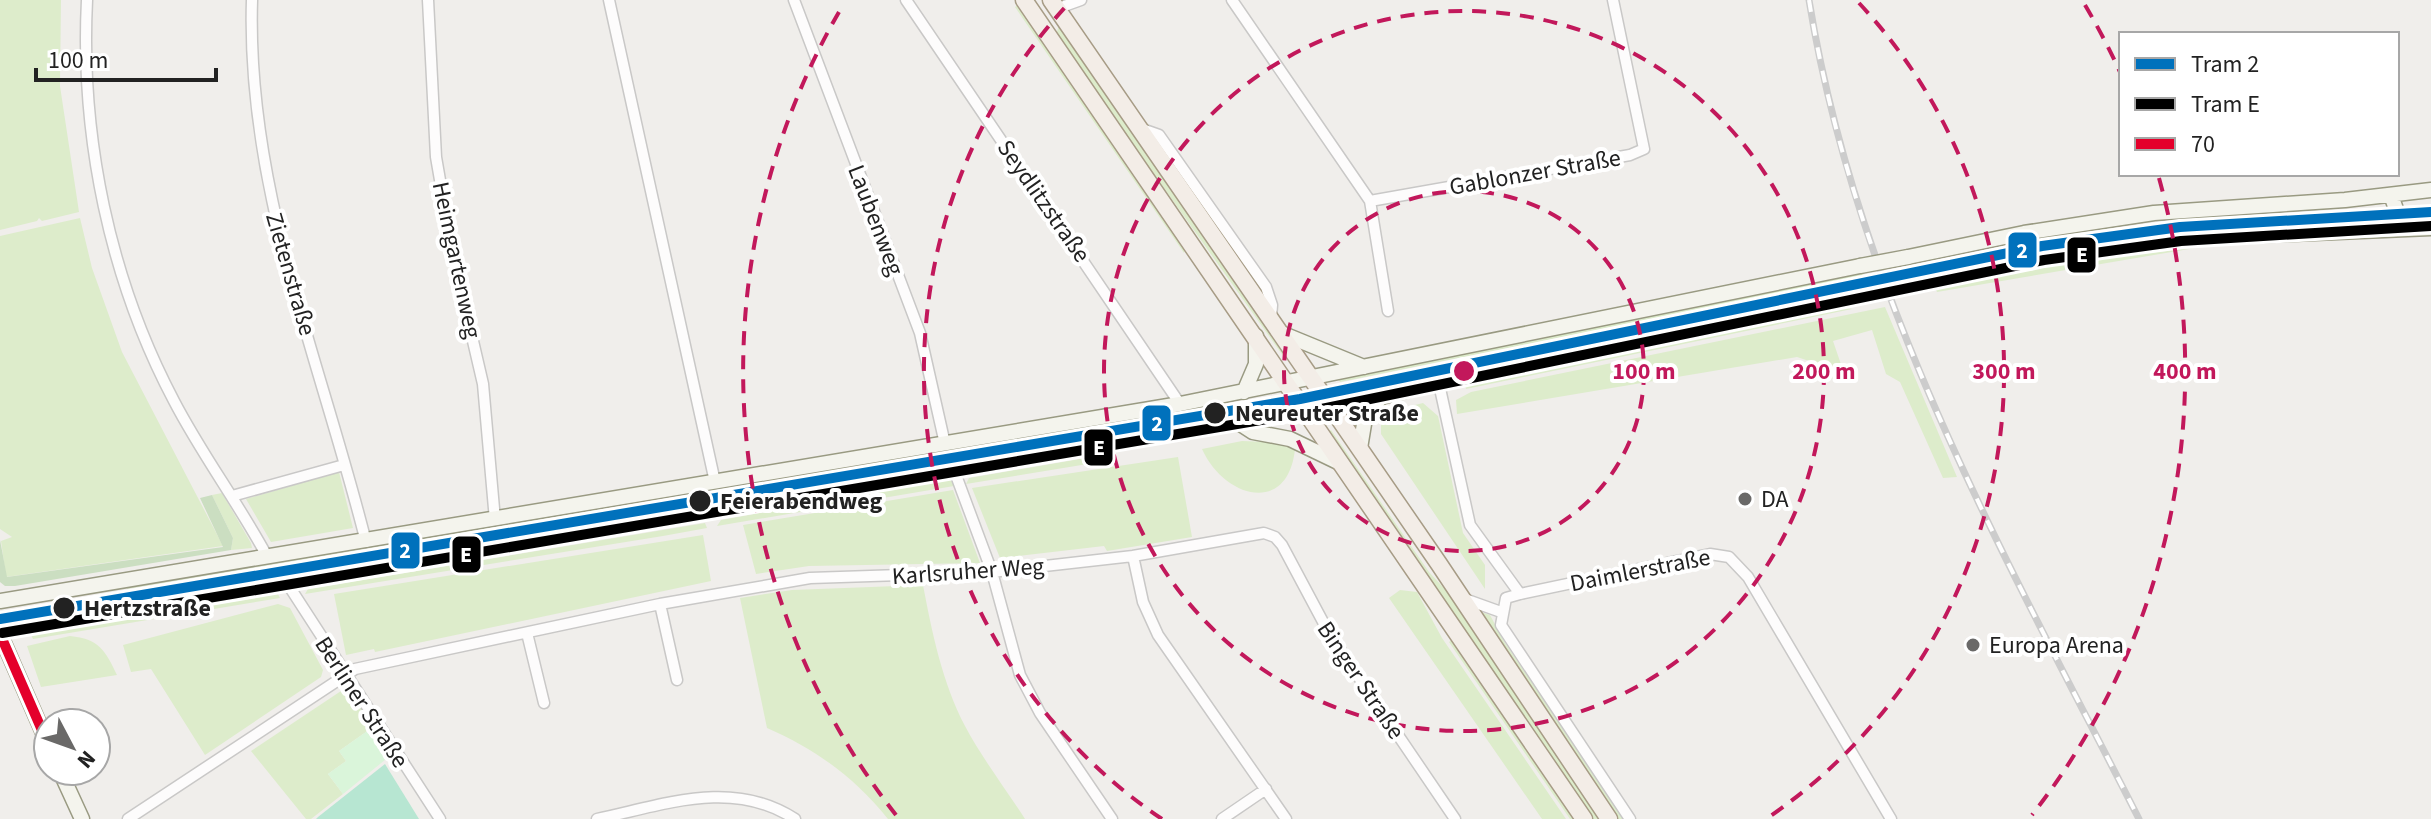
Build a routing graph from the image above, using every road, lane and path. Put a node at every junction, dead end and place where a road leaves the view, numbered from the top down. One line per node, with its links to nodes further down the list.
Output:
1 (87, 0): 37 (street)
2 (252, 0): 33 (street, Zietenstraße)
3 (428, 0): 38 (street, Heimgartenweg)
4 (609, 0): 36 (street)
5 (794, 0): 31 (street, Laubenweg)
6 (906, 0): 27 (street, Seydlitzstraße)
7 (1024, 0): 12 (main road)
8 (1081, 0): 11 (street)
9 (1232, 0): 15 (street)
10 (1613, 0): 15 (street, Gablonzer Straße)
11 (1054, 4): 12 (main road); 19 (main road)
12 (1038, 21): 20 (main road)
13 (2431, 190): 14 (main road)
14 (2391, 195): 17 (main road); 21 (main road, bridge)
15 (1370, 201): 18 (street)
16 (2431, 228): 17 (main road)
17 (2403, 229): 24 (main road, bridge)
18 (1388, 311)
19 (1276, 327): 21 (main road); 22 (main road)
20 (1256, 336): 23 (main road); 25 (main road)
21 (1364, 367): 22 (main road)
22 (1312, 378): 23 (main road); 28 (main road)
23 (1288, 383): 25 (main road); 29 (main road)
24 (1439, 384): 26 (main road); 45 (street)
25 (1244, 392): 27 (main road)
26 (1381, 397): 28 (main road); 32 (main road)
27 (1180, 404): 31 (main road)
28 (1331, 405): 29 (main road); 32 (main road)
29 (1307, 409): 30 (main road); 34 (main road)
30 (1236, 421): 34 (main road); 35 (main road)
31 (945, 444): 35 (main road); 36 (main road)
32 (1360, 448): 46 (main road)
33 (344, 465): 37 (street); 40 (street, Zietenstraße)
34 (1346, 466): 67 (main road)
35 (954, 470): 43 (street); 44 (main road)
36 (715, 482): 38 (main road)
37 (232, 496): 42 (street)
38 (495, 520): 40 (main road)
39 (1275, 537): 41 (street, Karlsruher Weg); 66 (street, Binger Straße)
40 (366, 542): 42 (main road)
41 (1133, 556): 43 (street, Karlsruher Weg); 57 (street)
42 (268, 558): 47 (main road)
43 (992, 572): 48 (street, Karlsruher Weg); 64 (street)
44 (287, 583): 50 (main road); 52 (street, Berliner Straße)
45 (1520, 594): 49 (street); 70 (street, Daimlerstraße)
46 (1462, 598): 49 (street); 68 (main road)
47 (0, 601)
48 (660, 604): 51 (street, Karlsruher Weg); 53 (street)
49 (1501, 612): 69 (street)
50 (0, 631): 55 (main road)
51 (527, 633): 52 (street, Karlsruher Weg); 54 (street)
52 (346, 676): 60 (street, Karlsruher Weg); 61 (street, Berliner Straße)
53 (677, 680)
54 (544, 703)
55 (32, 707)
56 (67, 787): 59 (main road)
57 (1266, 789): 58 (street); 65 (street)
58 (1223, 818)
59 (82, 819)
60 (128, 819)
61 (440, 819)
62 (597, 819): 63 (street)
63 (795, 819)
64 (1112, 819)
65 (1286, 819)
66 (1455, 819)
67 (1584, 819)
68 (1609, 819)
69 (1630, 819)
70 (1891, 819)

